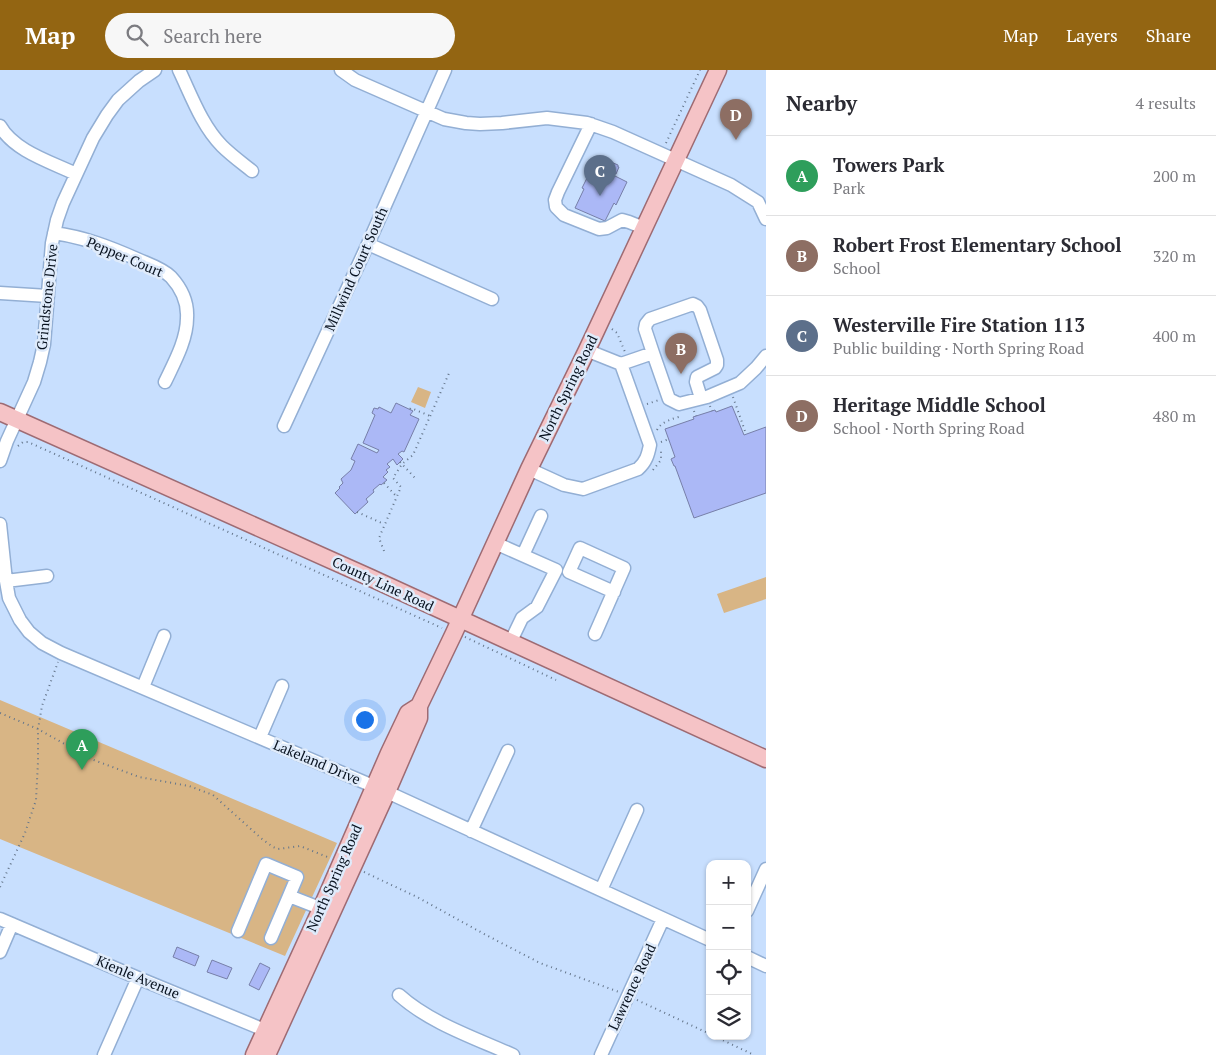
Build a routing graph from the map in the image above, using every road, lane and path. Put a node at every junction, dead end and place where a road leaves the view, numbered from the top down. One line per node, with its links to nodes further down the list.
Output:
1 (155, 70): 12 (street, Grindstone Drive)
2 (179, 70): 11 (street)
3 (340, 70): 7 (street)
4 (445, 70): 7 (street, Millwind Court South)
5 (700, 70): 10 (path)
6 (718, 70): 10 (main road, North Spring Road)
7 (426, 111): 8 (street); 16 (street, Millwind Court South)
8 (591, 124): 10 (street); 14 (street)
9 (0, 126): 12 (street)
10 (668, 158): 13 (street); 14 (main road, North Spring Road)
11 (252, 171)
12 (76, 174): 15 (street, Grindstone Drive)
13 (766, 220)
14 (644, 228): 21 (main road, North Spring Road)
15 (54, 233): 18 (street, Grindstone Drive); 26 (street, Pepper Court)
16 (368, 244): 19 (street); 38 (street, Millwind Court South)
17 (0, 294): 18 (street)
18 (48, 296): 37 (street, Grindstone Drive)
19 (492, 299)
20 (607, 327): 24 (path)
21 (587, 350): 24 (street); 48 (main road, North Spring Road)
22 (653, 353): 24 (street); 29 (street); 29 (street)
23 (766, 356): 29 (street)
24 (624, 363): 48 (street)
25 (450, 371): 35 (path)
26 (165, 382)
27 (733, 397): 40 (path)
28 (655, 401): 30 (path)
29 (706, 402): 33 (path)
30 (645, 405)
31 (410, 410): 35 (path)
32 (694, 411): 36 (path)
33 (712, 411)
34 (0, 412): 37 (main road, County Line Road)
35 (430, 416): 47 (path)
36 (696, 416)
37 (17, 419): 43 (street); 65 (main road, County Line Road)
38 (284, 426)
39 (653, 426): 41 (path)
40 (745, 431)
41 (656, 433)
42 (668, 439): 44 (path)
43 (7, 441): 46 (street); 65 (path)
44 (658, 442)
45 (661, 451): 49 (path)
46 (0, 461)
47 (401, 463): 50 (path); 52 (path)
48 (529, 469): 57 (main road, North Spring Road)
49 (647, 473)
50 (416, 480)
51 (384, 483): 52 (path)
52 (397, 498): 56 (path)
53 (357, 512): 56 (path)
54 (541, 516): 59 (street)
55 (0, 524): 63 (street, Lakeland Drive)
56 (385, 524): 58 (path)
57 (495, 543): 59 (street); 65 (main road, North Spring Road)
58 (384, 551)
59 (523, 555): 60 (street)
60 (556, 570): 61 (street); 68 (street)
61 (569, 572): 64 (street); 64 (street)
62 (47, 576): 63 (street)
63 (6, 581): 69 (street, Lakeland Drive)
64 (614, 592): 66 (street)
65 (457, 626): 68 (main road, County Line Road); 70 (path); 76 (main road, North Spring Road)
66 (595, 634)
67 (164, 636): 72 (street)
68 (510, 642): 75 (main road, County Line Road)
69 (62, 653): 72 (street, Lakeland Drive); 80 (path)
70 (556, 680)
71 (282, 686): 73 (street)
72 (143, 687): 73 (street, Lakeland Drive)
73 (260, 738): 76 (street, Lakeland Drive)
74 (508, 750): 78 (street)
75 (766, 759)
76 (381, 789): 78 (street, Lakeland Drive); 84 (main road, North Spring Road)
77 (637, 810): 81 (street)
78 (471, 831): 81 (street, Lakeland Drive)
79 (766, 869): 83 (street)
80 (0, 887)
81 (600, 890): 85 (street, Lakeland Drive)
82 (289, 896): 84 (street); 87 (street); 88 (street)
83 (750, 905)
84 (326, 911): 95 (main road, North Spring Road)
85 (663, 919): 89 (street, Lakeland Drive); 101 (street, Lawrence Road)
86 (6, 921): 90 (street); 93 (street, Kienle Avenue)
87 (238, 931)
88 (271, 938)
89 (706, 938)
90 (0, 952)
91 (751, 960): 92 (street)
92 (766, 966)
93 (138, 978): 95 (street, Kienle Avenue); 97 (street)
94 (399, 995): 100 (street)
95 (270, 1033): 98 (main road, North Spring Road); 99 (main road, North Spring Road)
96 (722, 1040): 102 (path)
97 (104, 1055)
98 (254, 1055)
99 (267, 1055)
100 (513, 1055)
101 (601, 1055)
102 (754, 1055)

